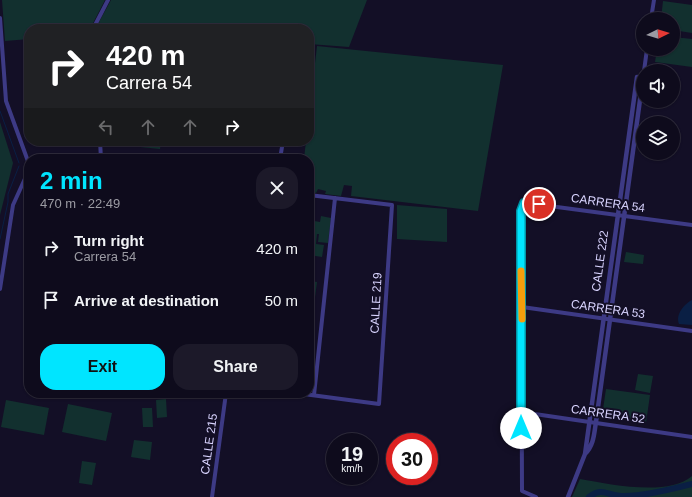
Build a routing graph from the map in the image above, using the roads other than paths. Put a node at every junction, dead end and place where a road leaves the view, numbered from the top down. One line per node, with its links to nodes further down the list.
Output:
1 (108, 0): 5 (street)
2 (654, 0): 3 (street)
3 (652, 12)
4 (0, 18): 8 (street)
5 (96, 24)
6 (636, 84): 12 (street, CALLE 222)
7 (639, 108): 13 (street, CALLE 222)
8 (25, 154)
9 (24, 181): 15 (street)
10 (314, 196): 11 (street)
11 (335, 198): 20 (street); 20 (street, CALLE 219)
12 (617, 215): 13 (street, CARRERA 54); 16 (street, CARRERA 54); 17 (street, CALLE 222)
13 (624, 216): 14 (street, CARRERA 54); 18 (street, CALLE 222)
14 (692, 225)
15 (0, 290)
16 (522, 307): 17 (street, CARRERA 53); 22 (street)
17 (602, 318): 18 (street, CARRERA 53); 23 (street, CALLE 222)
18 (610, 319): 19 (street, CARRERA 53); 24 (street, CALLE 222)
19 (692, 331)
20 (314, 395)
21 (225, 398): 27 (street, CALLE 215)
22 (521, 412): 23 (street, CARRERA 52); 28 (street)
23 (590, 421): 24 (street, CARRERA 52); 26 (street, CALLE 222)
24 (596, 422): 25 (street, CARRERA 52); 26 (street, CALLE 222)
25 (692, 437)
26 (585, 454): 29 (street, CALLE 222)
27 (212, 497)
28 (536, 497)
29 (568, 497)

